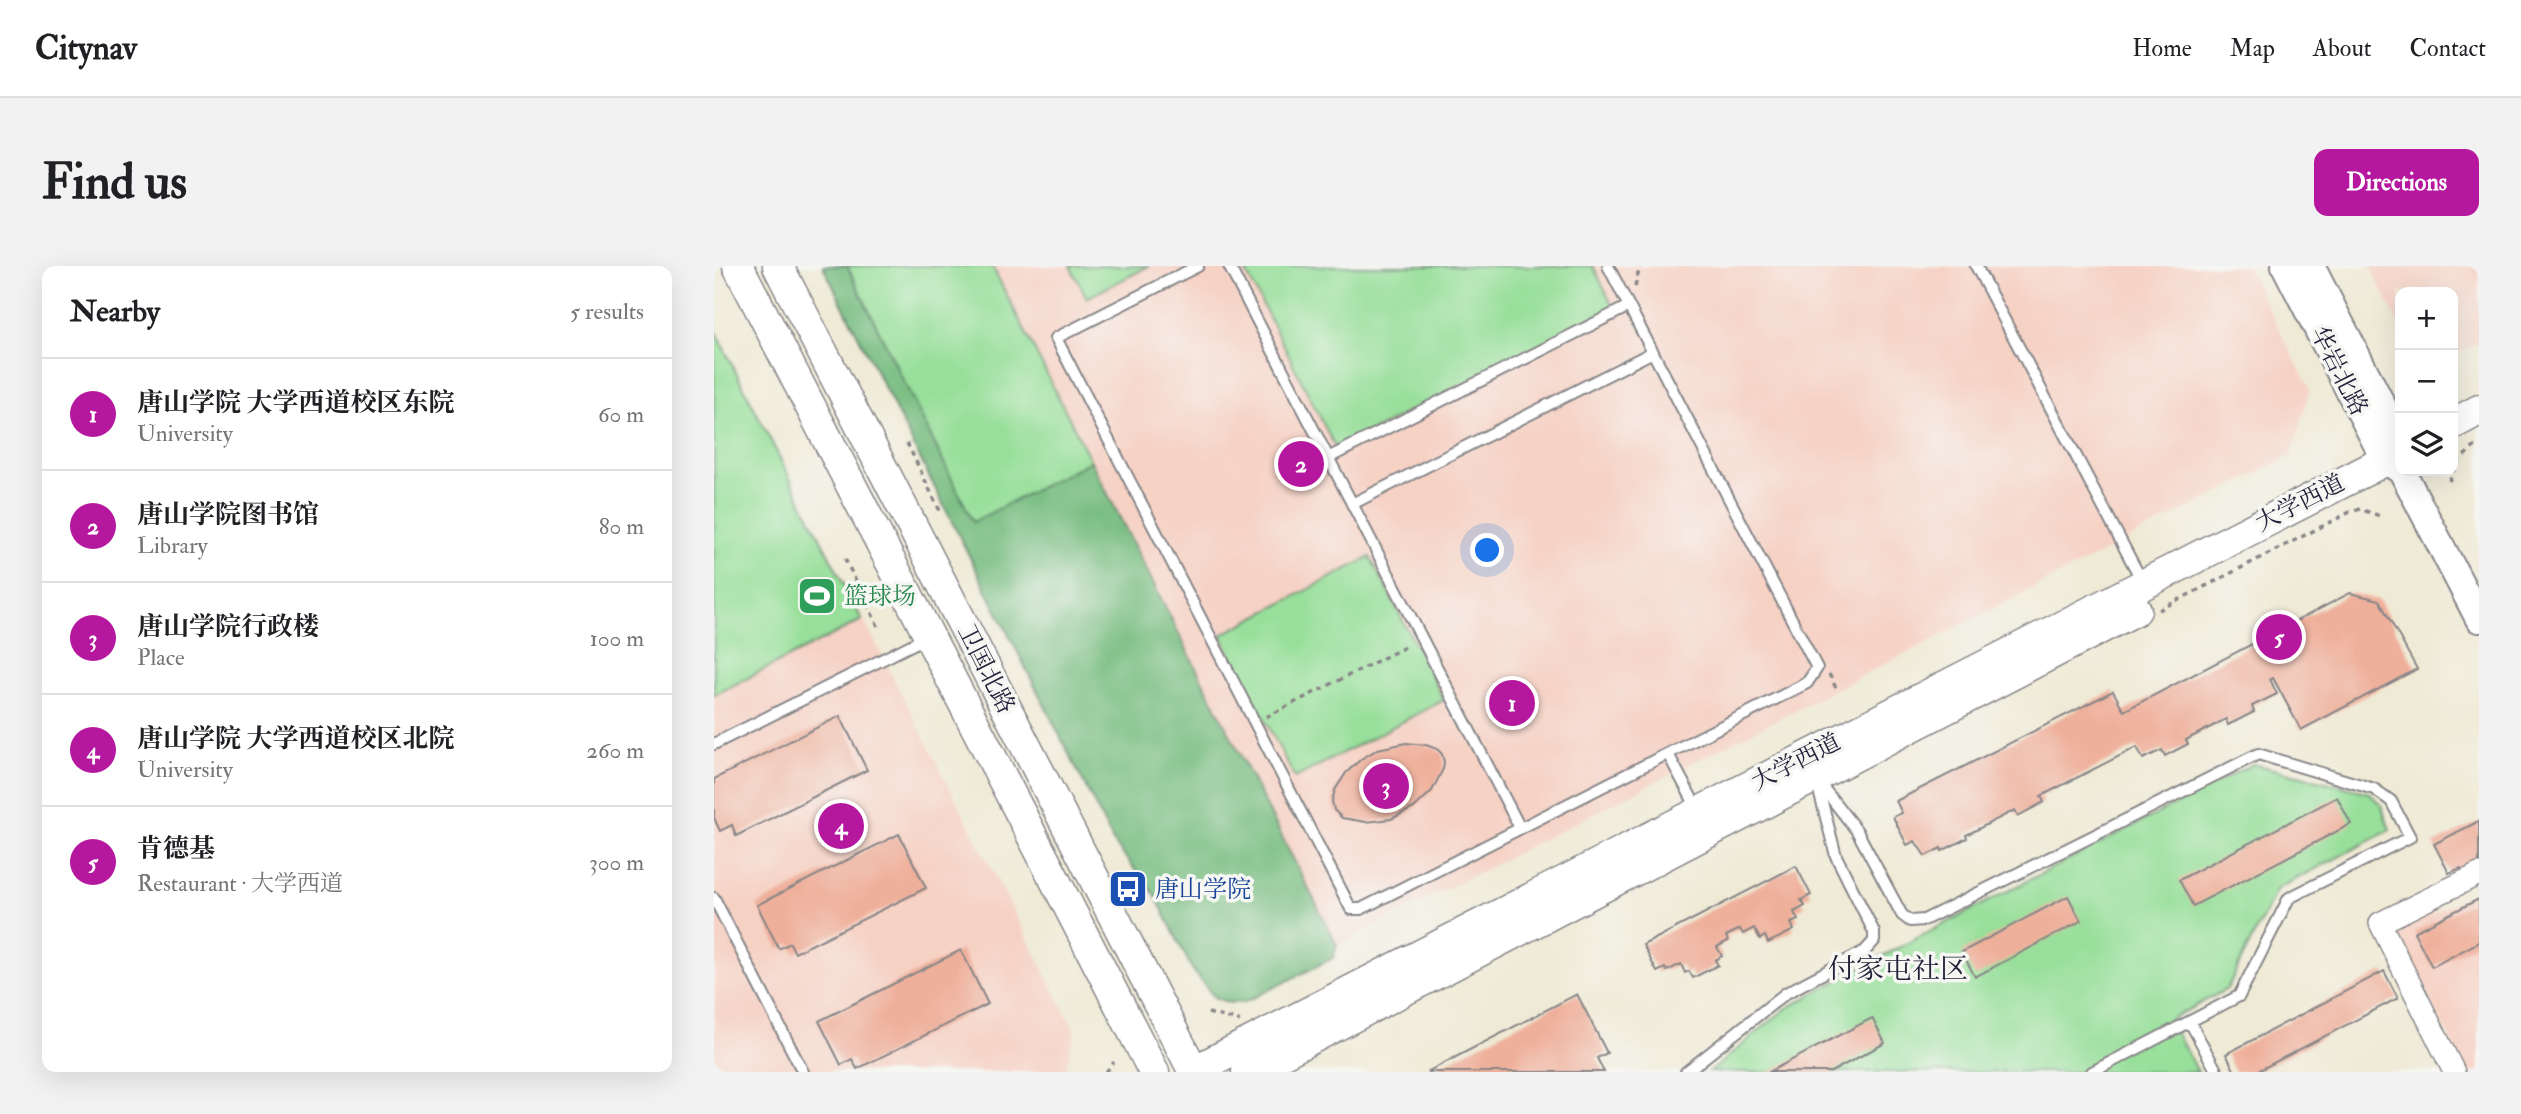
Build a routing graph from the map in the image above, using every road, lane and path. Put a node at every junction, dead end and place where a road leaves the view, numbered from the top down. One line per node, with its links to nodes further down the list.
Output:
1 (738, 266): 30 (main road, 卫国北路)
2 (778, 266): 47 (main road, 卫国北路)
3 (1198, 266): 32 (lane)
4 (1229, 266): 19 (lane)
5 (1608, 266): 9 (lane)
6 (1976, 266): 27 (lane)
7 (2285, 266): 18 (street, 华岩北路)
8 (2311, 266): 17 (street, 华岩北路)
9 (1629, 306): 10 (lane); 19 (lane)
10 (1653, 352): 24 (lane); 34 (lane)
11 (2479, 411): 12 (main road)
12 (2458, 422)
13 (2479, 432): 14 (main road)
14 (2458, 442)
15 (907, 443): 25 (path)
16 (2479, 443): 23 (path)
17 (2395, 454)
18 (2395, 456)
19 (1328, 457): 24 (lane)
20 (2395, 465): 27 (main road, 大学西道)
21 (2395, 465): 35 (main road, 大学西道)
22 (2406, 476): 28 (street, 华岩北路)
23 (2449, 481)
24 (1352, 504): 31 (lane)
25 (940, 511)
26 (845, 559): 29 (path)
27 (2143, 583): 36 (main road, 大学西道)
28 (2479, 619)
29 (878, 626)
30 (928, 636): 33 (lane); 46 (main road, 卫国北路)
31 (1422, 639): 32 (path); 37 (lane)
32 (1255, 723): 37 (lane)
33 (714, 744)
34 (1668, 754): 36 (lane); 37 (lane)
35 (1815, 777): 42 (lane); 48 (main road, 大学西道); 49 (lane)
36 (1700, 812): 47 (main road, 大学西道)
37 (1520, 828)
38 (2479, 874): 52 (street)
39 (714, 898): 44 (lane)
40 (1208, 1013): 41 (path)
41 (1243, 1021)
42 (2190, 1022): 50 (lane); 51 (lane)
43 (1114, 1062): 45 (path)
44 (803, 1072)
45 (1106, 1072)
46 (1154, 1072)
47 (1193, 1072)
48 (1247, 1072)
49 (1686, 1072)
50 (2092, 1072)
51 (2217, 1072)
52 (2454, 1072)

